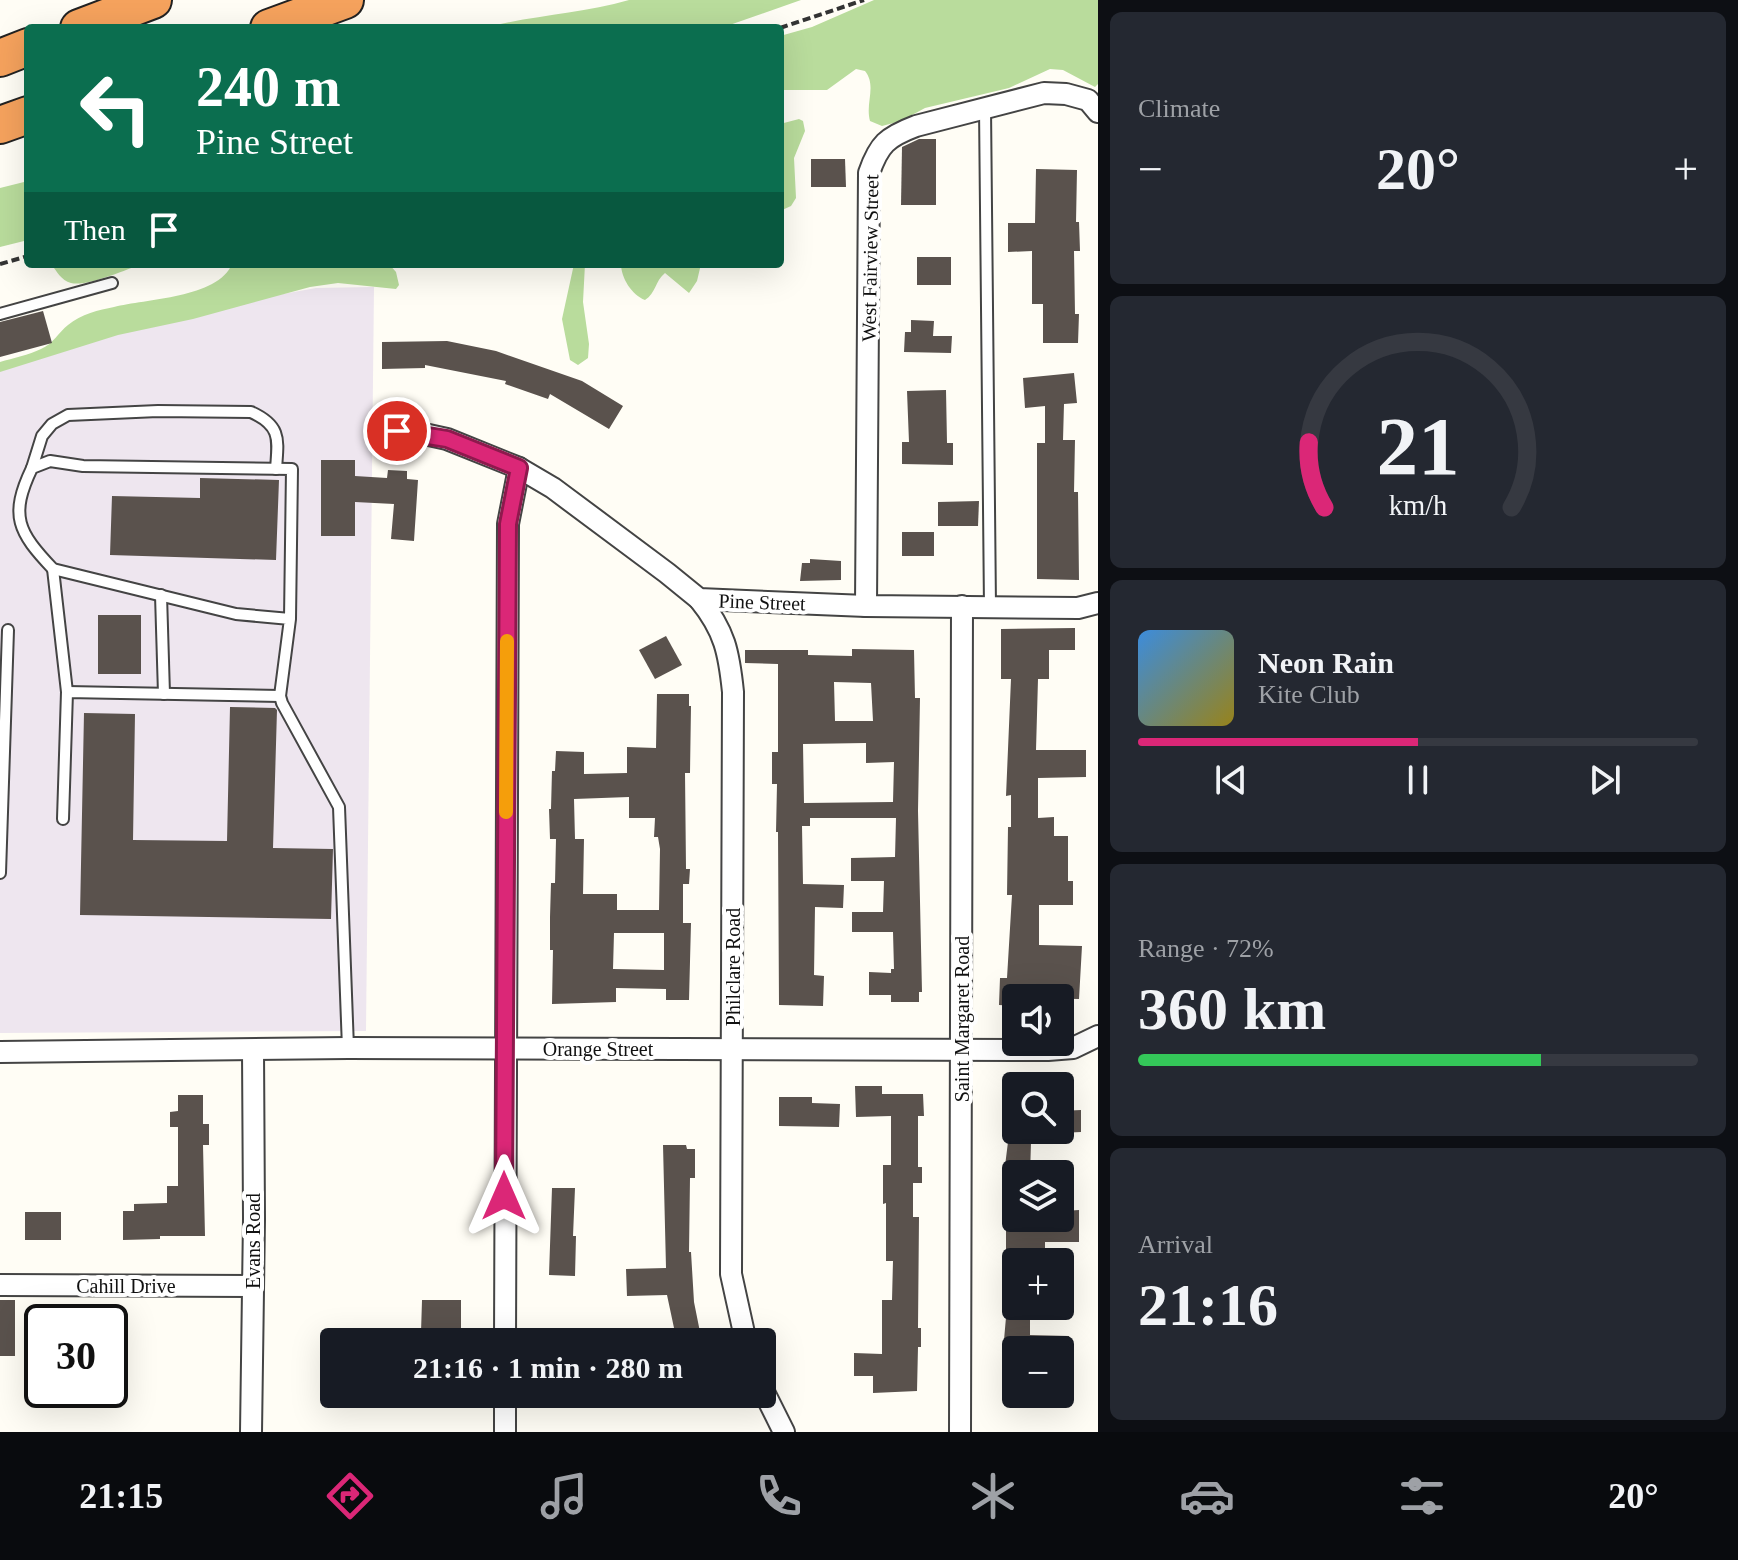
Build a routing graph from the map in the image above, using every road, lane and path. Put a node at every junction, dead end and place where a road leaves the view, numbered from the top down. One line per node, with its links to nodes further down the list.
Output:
1 (153, 0): 4 (highway)
2 (345, 0): 5 (highway)
3 (864, 0): 6 (path)
4 (90, 24)
5 (280, 24)
6 (784, 27)
7 (24, 49): 8 (highway)
8 (0, 58)
9 (985, 108): 10 (street, West Fairview Street); 25 (street, West Fairview Street); 27 (lane)
10 (1098, 112)
11 (24, 116): 12 (highway)
12 (0, 125)
13 (24, 257): 14 (path)
14 (0, 264)
15 (112, 283): 16 (lane)
16 (0, 314)
17 (378, 430): 19 (street, Pine Street)
18 (32, 468): 20 (lane); 20 (lane); 21 (lane)
19 (519, 468): 23 (street, Pine Street); 38 (street)
20 (276, 469): 28 (lane)
21 (53, 569): 22 (lane); 30 (lane)
22 (161, 595): 28 (lane); 31 (lane)
23 (699, 599): 25 (street, Pine Street); 37 (street, Philclare Road)
24 (1098, 603): 27 (street, Pine Street)
25 (866, 606): 26 (street, Pine Street)
26 (962, 606): 27 (street, Pine Street); 39 (street, Saint Margaret Road)
27 (990, 607)
28 (290, 619): 32 (lane)
29 (8, 630): 34 (lane)
30 (67, 692): 31 (lane); 33 (lane)
31 (164, 694): 32 (lane)
32 (280, 696): 36 (lane)
33 (63, 819)
34 (0, 873)
35 (1098, 1036): 39 (street, Orange Street)
36 (348, 1048): 38 (street, Orange Street); 40 (street, Orange Street)
37 (733, 1048): 38 (street, Orange Street); 39 (street, Orange Street); 45 (street, Philclare Road)
38 (504, 1049): 44 (street)
39 (962, 1049): 51 (street, Saint Margaret Road)
40 (253, 1050): 41 (street, Orange Street); 43 (street, Evans Road)
41 (0, 1052)
42 (0, 1285): 43 (street, Cahill Drive)
43 (253, 1286): 48 (street, Evans Road)
44 (505, 1328)
45 (743, 1328)
46 (505, 1408): 49 (street)
47 (772, 1408): 50 (street)
48 (251, 1432)
49 (505, 1432)
50 (784, 1432)
51 (960, 1432)

